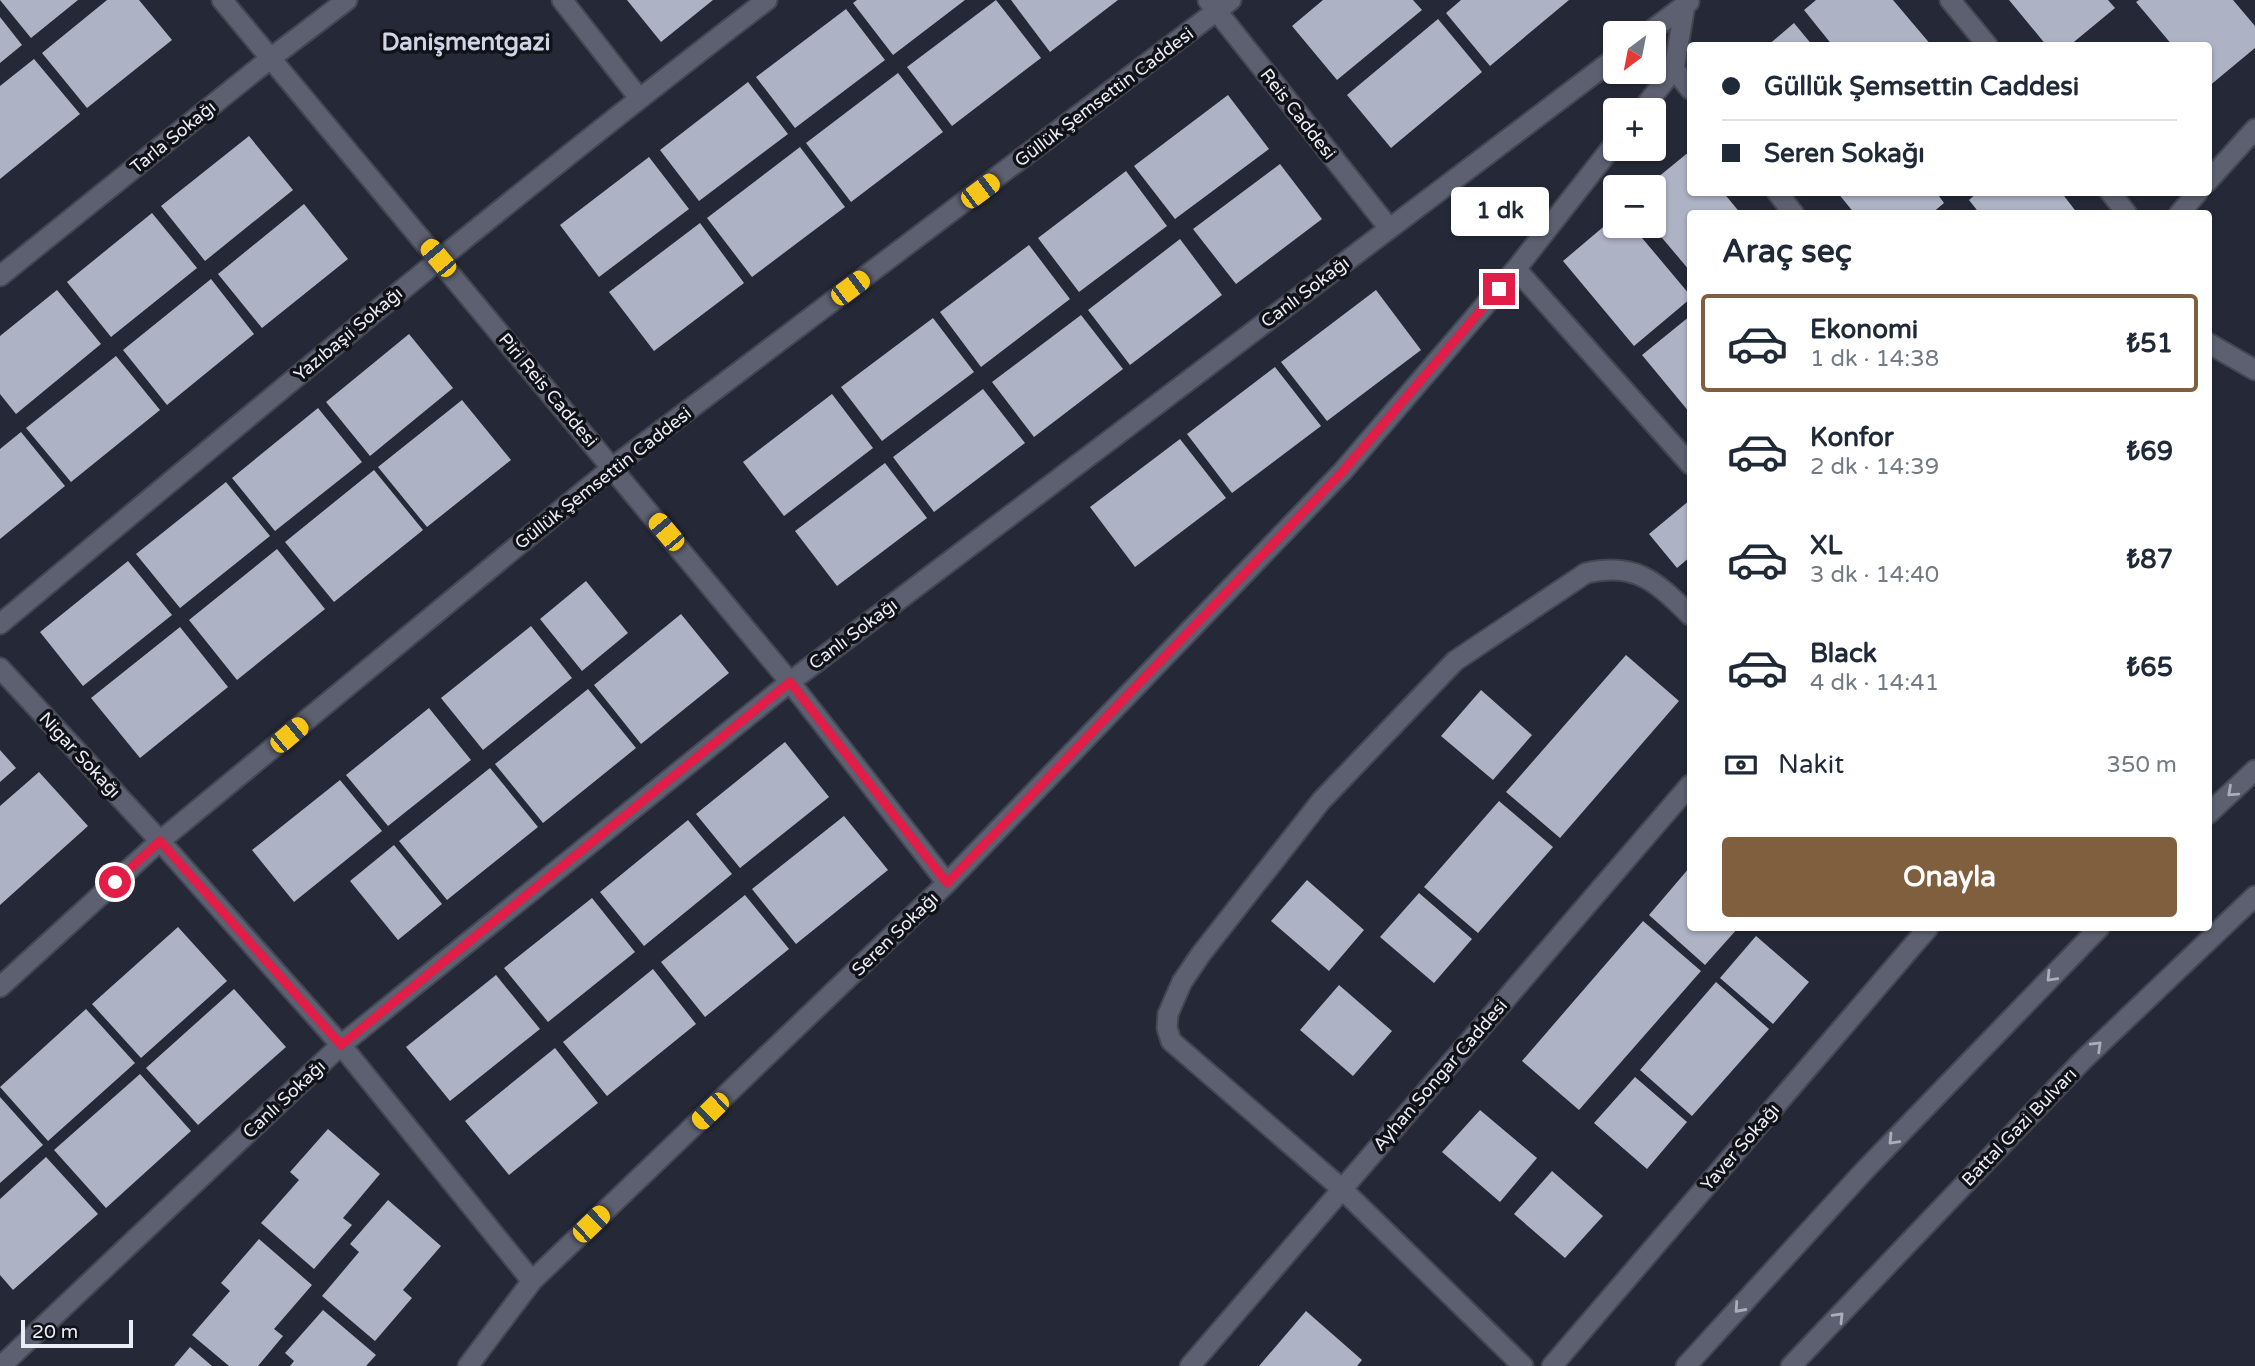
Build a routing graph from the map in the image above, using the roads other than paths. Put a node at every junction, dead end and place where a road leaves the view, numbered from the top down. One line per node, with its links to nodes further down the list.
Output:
1 (222, 0): 10 (street, Piri Reis Caddesi)
2 (347, 0): 10 (street, Tarla Sokağı)
3 (562, 0): 14 (street)
4 (767, 0): 14 (street, Yazıbaşıi Sokağı)
5 (1950, 0): 9 (street)
6 (1688, 3): 8 (street); 12 (street)
7 (1219, 4): 25 (street, Reis Caddesi); 32 (street, Güllük Şemsettin Caddesi)
8 (1664, 21)
9 (1985, 42)
10 (271, 58): 26 (street, Piri Reis Caddesi); 28 (street, Tarla Sokağı)
11 (1603, 67): 25 (street, Canlı Sokağı)
12 (1674, 69): 13 (street); 15 (street)
13 (1687, 85)
14 (639, 98): 26 (street, Yazıbaşıi Sokağı)
15 (1651, 98)
16 (2255, 129): 18 (street)
17 (1603, 158): 27 (street, Seren Sokağı)
18 (2212, 177)
19 (1780, 196): 22 (street)
20 (2113, 196): 23 (street)
21 (2195, 196): 24 (street)
22 (1791, 210)
23 (2124, 210)
24 (2182, 210)
25 (1389, 228): 36 (street, Canlı Sokağı)
26 (438, 258): 32 (street, Piri Reis Caddesi); 34 (street, Yazıbaşıi Sokağı)
27 (1516, 269): 31 (street); 41 (street, Seren Sokağı)
28 (0, 276)
29 (2212, 345): 30 (street)
30 (2255, 370)
31 (1687, 461)
32 (613, 467): 36 (street, Piri Reis Caddesi); 40 (street, Güllük Şemsettin Caddesi)
33 (1687, 612): 47 (street)
34 (0, 624)
35 (0, 668): 40 (street, Nigar Sokağı)
36 (790, 682): 41 (street, Piri Reis Caddesi); 46 (street, Canlı Sokağı)
37 (2255, 770): 39 (street, one-way to 39)
38 (1687, 788): 47 (street, Ayhan Songar Caddesi)
39 (2212, 810)
40 (160, 841): 45 (street, Güllük Şemsettin Caddesi); 46 (street, Nigar Sokağı)
41 (947, 883): 48 (street, Seren Sokağı)
42 (2255, 895): 55 (street, Battal Gazi Bulvarı, one-way to 42)
43 (1925, 931): 53 (street, Yaver Sokağı)
44 (2096, 931): 54 (street, one-way to 54)
45 (0, 987)
46 (341, 1045): 48 (street, Nigar Sokağı); 49 (street, Canlı Sokağı)
47 (1342, 1189): 51 (street, Ayhan Songar Caddesi); 52 (street)
48 (531, 1281): 50 (street, Seren Sokağı)
49 (1, 1366)
50 (468, 1366)
51 (1190, 1366)
52 (1523, 1366)
53 (1552, 1366)
54 (1685, 1366)
55 (1791, 1366)

